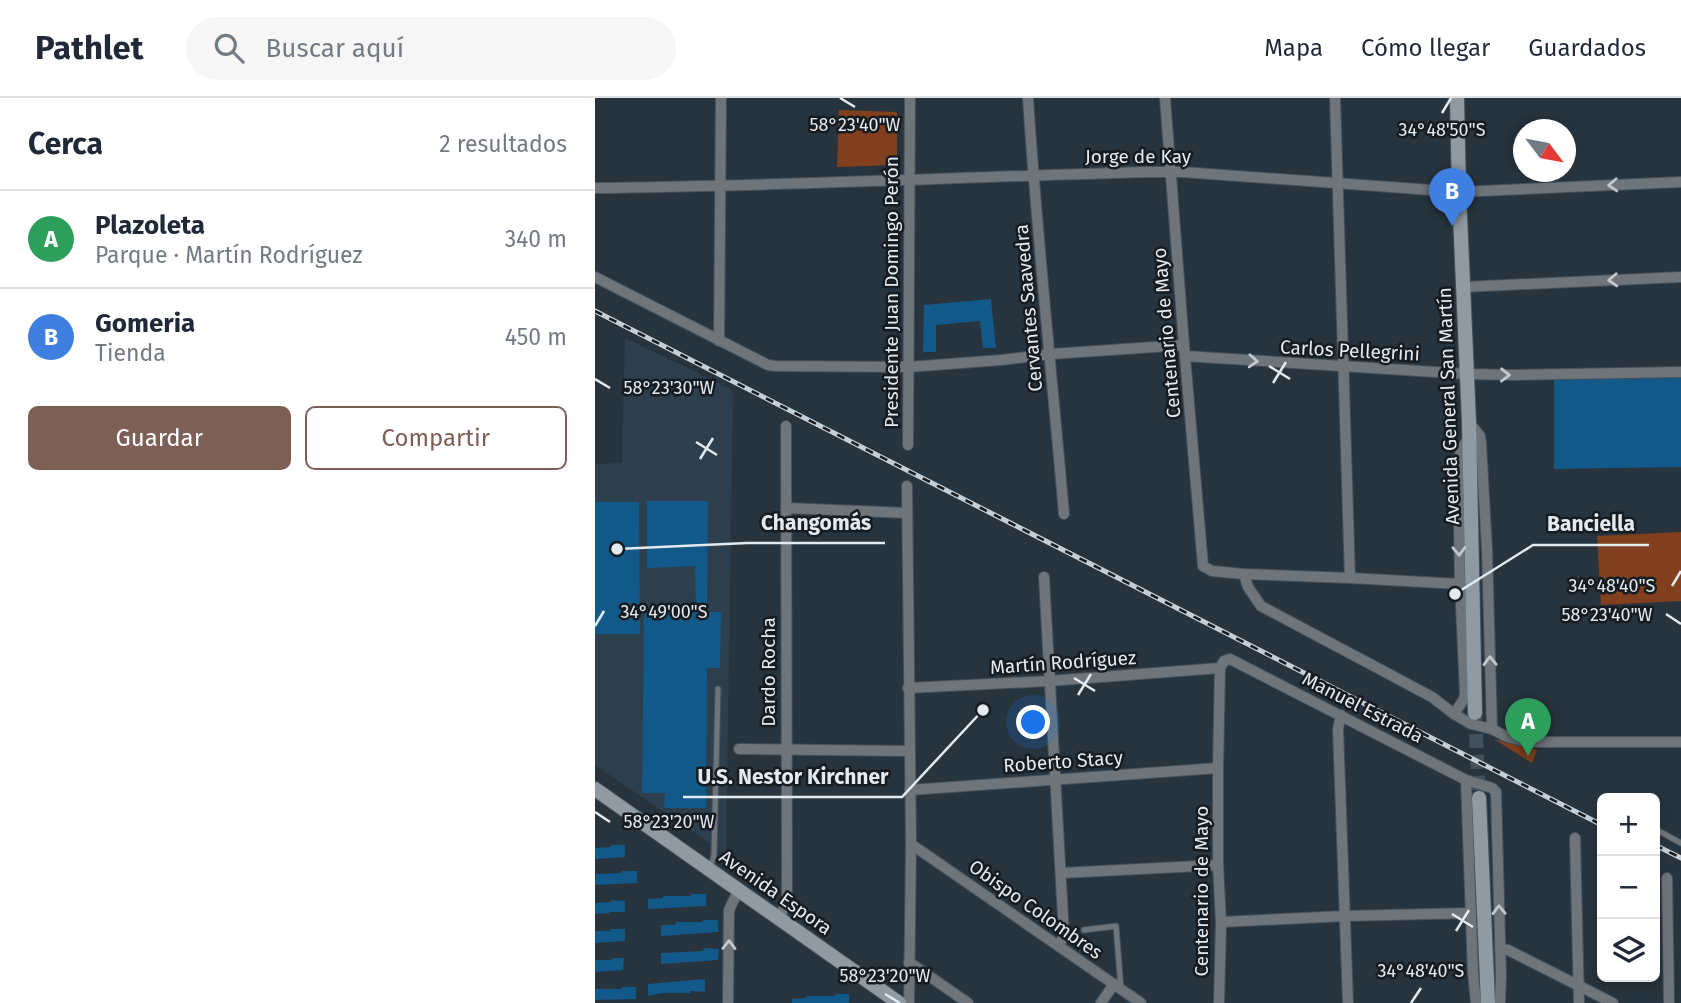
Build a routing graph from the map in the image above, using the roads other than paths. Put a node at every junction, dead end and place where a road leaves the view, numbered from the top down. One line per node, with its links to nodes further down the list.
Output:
1 (721, 98): 12 (street)
2 (910, 98): 9 (street, Presidente Juan Domingo Perón)
3 (1028, 98): 8 (street, Cervantes Saavedra)
4 (1165, 98): 7 (street, Centenario de Mayo)
5 (1335, 98): 11 (street)
6 (1457, 98): 14 (main road, Avenida General San Martín)
7 (1171, 172): 8 (street, Jorge de Kay); 11 (street, Jorge de Kay); 19 (street, Centenario de Mayo)
8 (1033, 175): 9 (street, Jorge de Kay); 20 (street, Cervantes Saavedra)
9 (909, 179): 12 (street, Jorge de Kay); 21 (street, Presidente Juan Domingo Perón)
10 (1681, 181): 14 (street, Jorge de Kay, one-way to 14)
11 (1338, 183): 14 (street, Jorge de Kay); 22 (street)
12 (719, 186): 13 (street, Jorge de Kay); 18 (street)
13 (595, 188)
14 (1459, 192): 17 (main road, Avenida General San Martín)
15 (595, 277): 18 (street, Carlos Pellegrini)
16 (1681, 277): 17 (street, one-way to 17)
17 (1464, 287): 24 (main road, Avenida General San Martín)
18 (719, 341): 21 (street, Carlos Pellegrini)
19 (1184, 351): 20 (street, Carlos Pellegrini); 22 (street, Carlos Pellegrini, one-way to 22); 33 (street, Centenario de Mayo)
20 (1051, 354): 21 (street, Carlos Pellegrini); 31 (street, Cervantes Saavedra)
21 (909, 367): 27 (street, Presidente Juan Domingo Perón)
22 (1343, 367): 24 (street, Carlos Pellegrini); 34 (street)
23 (1681, 372): 24 (street, Carlos Pellegrini, one-way to 23)
24 (1467, 374): 26 (main road, Avenida General San Martín)
25 (786, 426): 29 (street, Dardo Rocha)
26 (1469, 429): 35 (street, one-way to 35); 42 (main road, Avenida General San Martín); 43 (street, one-way to 26)
27 (908, 445)
28 (907, 486): 30 (street)
29 (786, 508): 30 (street); 46 (street, Dardo Rocha)
30 (907, 513): 38 (street)
31 (1064, 514)
32 (1044, 577): 37 (street)
33 (1245, 578): 34 (street); 40 (street)
34 (1350, 578): 35 (street)
35 (1460, 584): 40 (street)
36 (1220, 668): 37 (street, Martín Rodríguez); 41 (street, Manuel Estrada); 48 (street, Centenario de Mayo)
37 (1049, 681): 38 (street, Martín Rodríguez); 49 (street)
38 (908, 688): 47 (street)
39 (717, 689): 59 (lane)
40 (1454, 714): 42 (street)
41 (1341, 715): 50 (street, Manuel Estrada); 64 (street)
42 (1477, 720): 43 (street)
43 (1492, 729): 44 (street)
44 (1681, 742)
45 (739, 748): 46 (street)
46 (785, 750): 47 (street); 65 (street, Dardo Rocha)
47 (910, 751): 52 (street)
48 (1218, 768): 49 (street, Roberto Stacy); 58 (street, Centenario de Mayo)
49 (1055, 779): 52 (street, Roberto Stacy); 60 (street)
50 (1466, 780): 53 (street, Manuel Estrada); 63 (street)
51 (595, 789): 59 (main road, Avenida Espora)
52 (910, 790): 57 (street)
53 (1480, 792): 69 (street, one-way to 53); 82 (main road)
54 (1660, 832): 56 (lane)
55 (1575, 838): 71 (street)
56 (1681, 843)
57 (911, 844): 68 (street, Obispo Colombres); 70 (street)
58 (1218, 865): 60 (street); 66 (street, Centenario de Mayo)
59 (710, 869): 62 (main road, Avenida Espora)
60 (1061, 873): 68 (street)
61 (1667, 878): 86 (street)
62 (739, 889): 65 (main road, Avenida Espora); 73 (street, one-way to 62)
63 (1471, 913): 64 (street); 81 (street)
64 (1345, 916): 66 (street); 80 (street)
65 (780, 918): 74 (main road, Avenida Espora)
66 (1221, 922): 79 (street, Centenario de Mayo)
67 (1084, 930): 72 (lane)
68 (1059, 946): 72 (street, Obispo Colombres)
69 (1500, 949): 71 (street); 83 (street)
70 (909, 962): 75 (street); 76 (street)
71 (1579, 986): 84 (street); 85 (street)
72 (1117, 987): 77 (street); 78 (street, Obispo Colombres)
73 (728, 1003)
74 (899, 1003)
75 (909, 1003)
76 (968, 1003)
77 (1101, 1003)
78 (1141, 1003)
79 (1219, 1003)
80 (1348, 1003)
81 (1476, 1003)
82 (1488, 1003)
83 (1500, 1003)
84 (1579, 1003)
85 (1613, 1003)
86 (1669, 1003)

